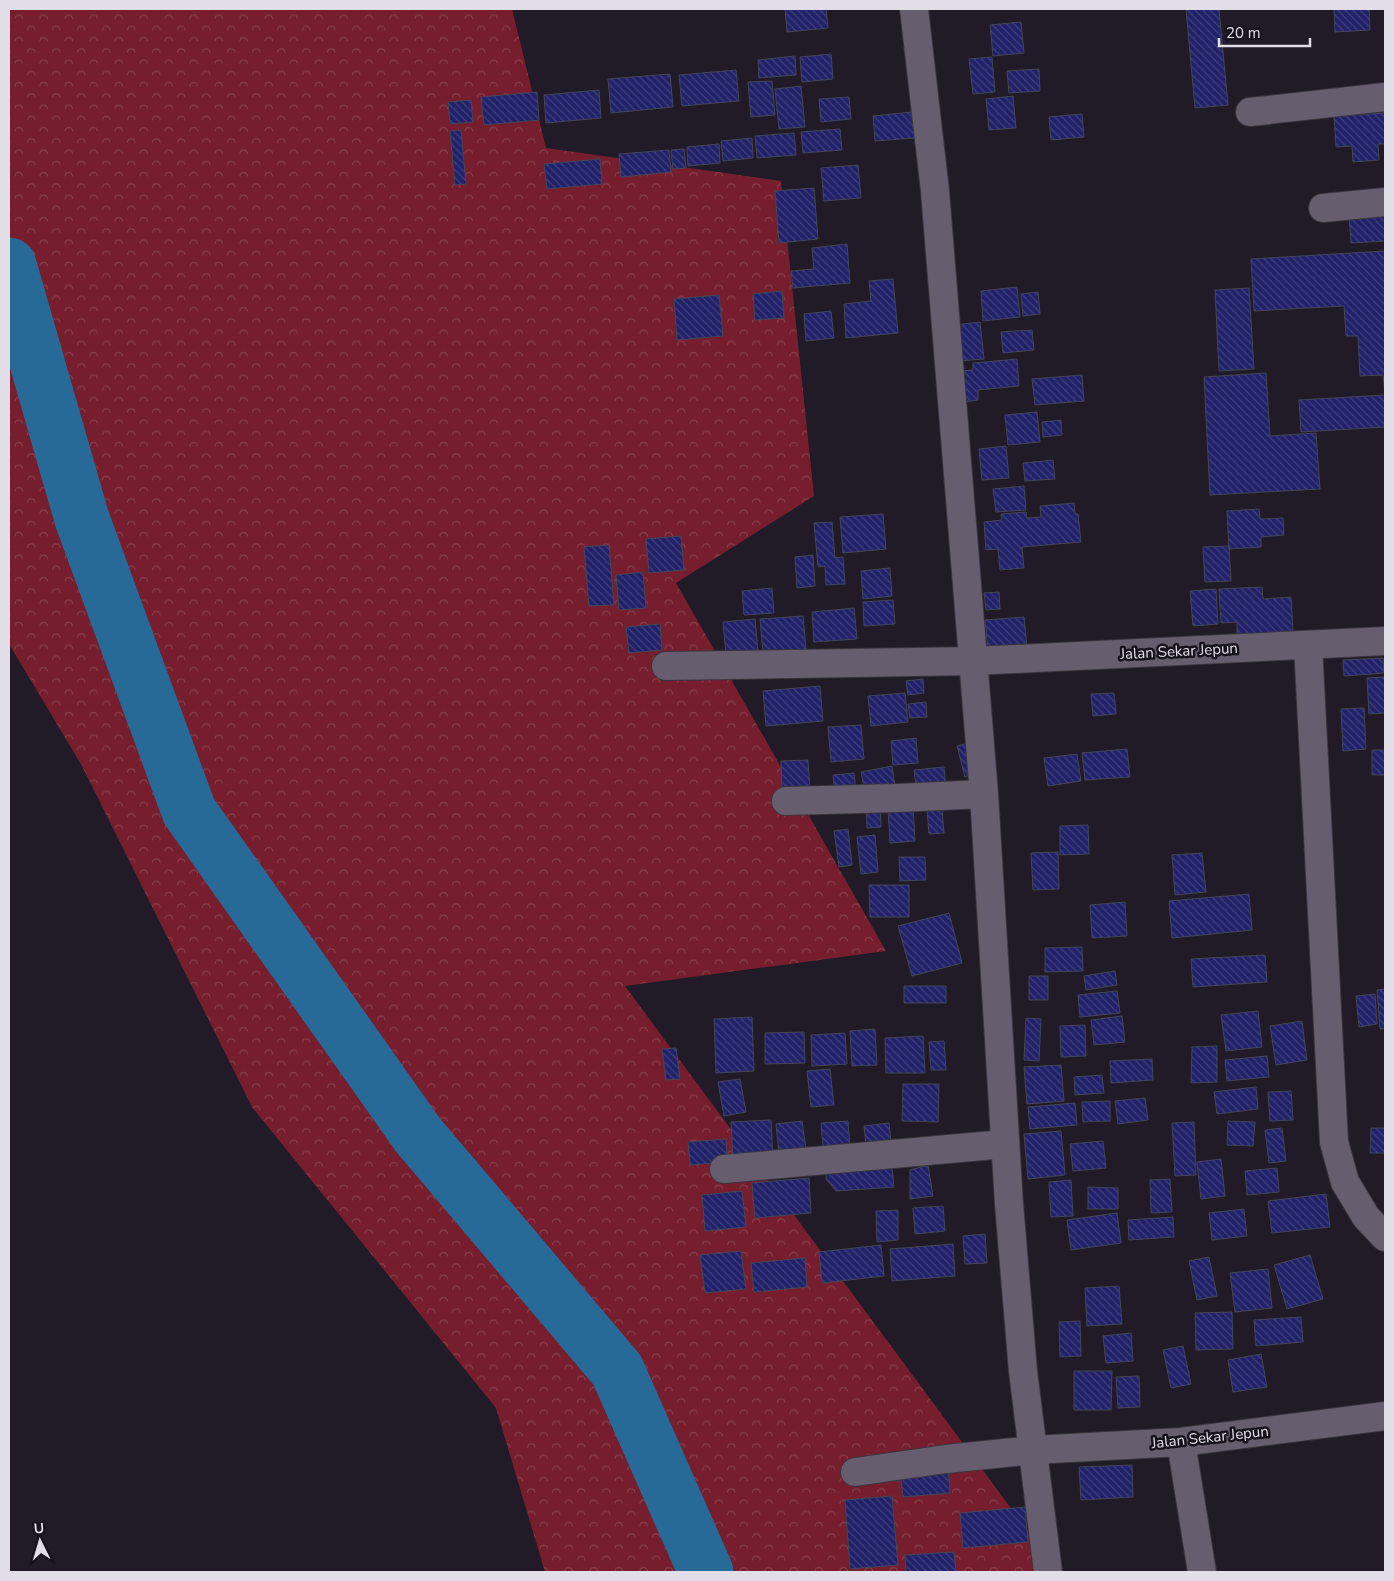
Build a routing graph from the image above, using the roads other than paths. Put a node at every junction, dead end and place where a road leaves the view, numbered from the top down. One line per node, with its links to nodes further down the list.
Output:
1 (914, 9): 8 (street)
2 (1385, 97): 3 (street)
3 (1250, 112)
4 (1385, 202): 5 (street)
5 (1323, 208)
6 (1385, 641): 7 (street, Jalan Sekar Jepun)
7 (1308, 645): 8 (street, Jalan Sekar Jepun); 14 (street)
8 (973, 660): 9 (street, Jalan Sekar Jepun); 10 (street)
9 (666, 666)
10 (984, 794): 11 (street); 12 (street)
11 (786, 801)
12 (1005, 1144): 13 (street); 17 (street)
13 (724, 1169)
14 (1385, 1237)
15 (1385, 1416): 16 (street, Jalan Sekar Jepun)
16 (1181, 1442): 17 (street, Jalan Sekar Jepun); 20 (street)
17 (1033, 1450): 18 (street, Jalan Sekar Jepun); 19 (street)
18 (855, 1472)
19 (1048, 1572)
20 (1202, 1572)

